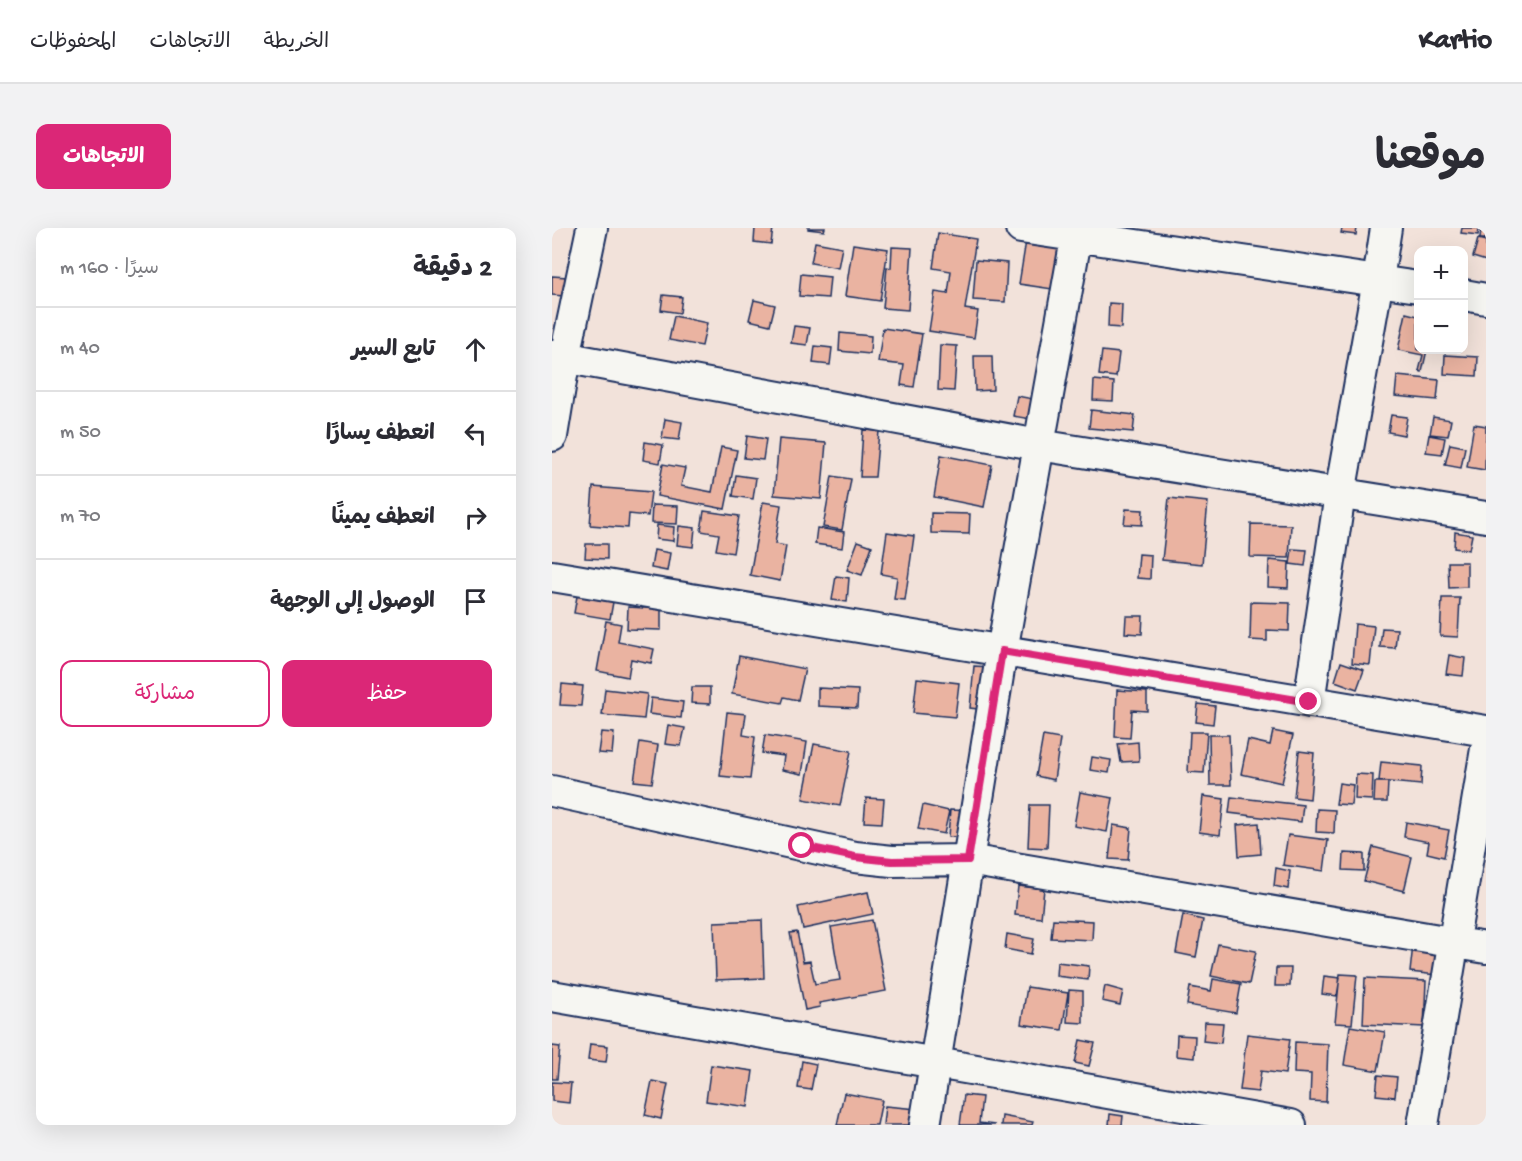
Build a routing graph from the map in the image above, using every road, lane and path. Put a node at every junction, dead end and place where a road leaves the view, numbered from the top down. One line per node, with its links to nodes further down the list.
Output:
1 (592, 228): 9 (street)
2 (1021, 228): 4 (street)
3 (1386, 228): 5 (street)
4 (1077, 233): 5 (street); 11 (street)
5 (1378, 280): 6 (street); 12 (street)
6 (1414, 286)
7 (1468, 296): 8 (street)
8 (1486, 299)
9 (559, 356): 10 (street); 11 (street)
10 (552, 436)
11 (1039, 445): 12 (street); 15 (street)
12 (1340, 494): 13 (street); 16 (street)
13 (1486, 517)
14 (552, 576): 15 (street)
15 (1002, 651): 16 (street); 20 (street)
16 (1309, 702): 17 (street)
17 (1486, 732)
18 (1486, 749): 21 (street)
19 (552, 790): 20 (street)
20 (968, 860): 21 (street); 24 (street)
21 (1453, 942): 22 (street); 27 (street)
22 (1486, 948)
23 (552, 996): 24 (street)
24 (935, 1063): 25 (street); 26 (street)
25 (925, 1125)
26 (1291, 1125)
27 (1423, 1125)

